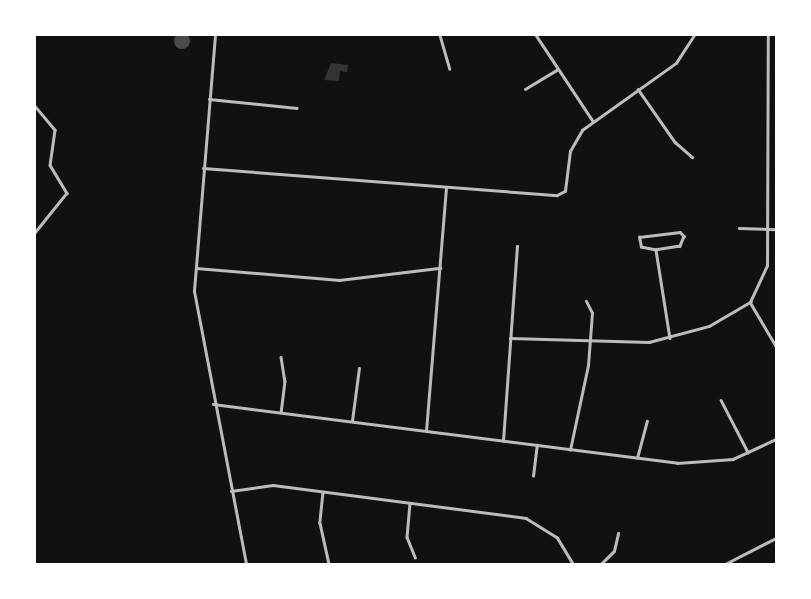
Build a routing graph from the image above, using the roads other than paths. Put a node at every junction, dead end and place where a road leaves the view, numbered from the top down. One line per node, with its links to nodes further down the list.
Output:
1 (215, 35): 10 (street)
2 (440, 35): 6 (street)
3 (536, 35): 7 (street)
4 (694, 35): 9 (street)
5 (768, 35): 18 (street)
6 (450, 69)
7 (557, 70): 8 (street); 13 (street)
8 (525, 89)
9 (638, 89): 13 (street); 14 (street)
10 (209, 99): 12 (street); 15 (street)
11 (35, 106): 20 (street)
12 (297, 108)
13 (593, 121): 16 (street)
14 (692, 157)
15 (203, 168): 16 (street); 23 (street)
16 (446, 188): 24 (street)
17 (739, 228): 18 (street)
18 (768, 229): 19 (street); 26 (street)
19 (776, 229)
20 (35, 233)
21 (517, 248): 27 (street)
22 (656, 250): 22 (street); 28 (street)
23 (195, 268): 24 (street); 34 (street)
24 (440, 268): 38 (street)
25 (586, 301): 29 (street)
26 (750, 302): 28 (street); 30 (street)
27 (510, 338): 29 (street); 40 (street)
28 (670, 338): 29 (street)
29 (589, 343): 42 (street)
30 (776, 346)
31 (281, 357): 35 (street)
32 (359, 368): 36 (street)
33 (721, 400): 43 (street)
34 (213, 404): 35 (street); 46 (street)
35 (281, 412): 36 (street)
36 (352, 421): 38 (street)
37 (647, 421): 44 (street)
38 (426, 431): 40 (street)
39 (776, 438): 43 (street)
40 (503, 441): 41 (street)
41 (537, 445): 42 (street); 45 (street)
42 (570, 450): 44 (street)
43 (748, 452): 44 (street)
44 (637, 458)
45 (533, 476)
46 (231, 491): 47 (street); 52 (street)
47 (323, 491): 48 (street); 53 (street)
48 (410, 503): 51 (street); 54 (street)
49 (618, 533): 55 (street)
50 (776, 538): 56 (street)
51 (415, 557)
52 (246, 564)
53 (329, 564)
54 (573, 564)
55 (601, 564)
56 (726, 564)

